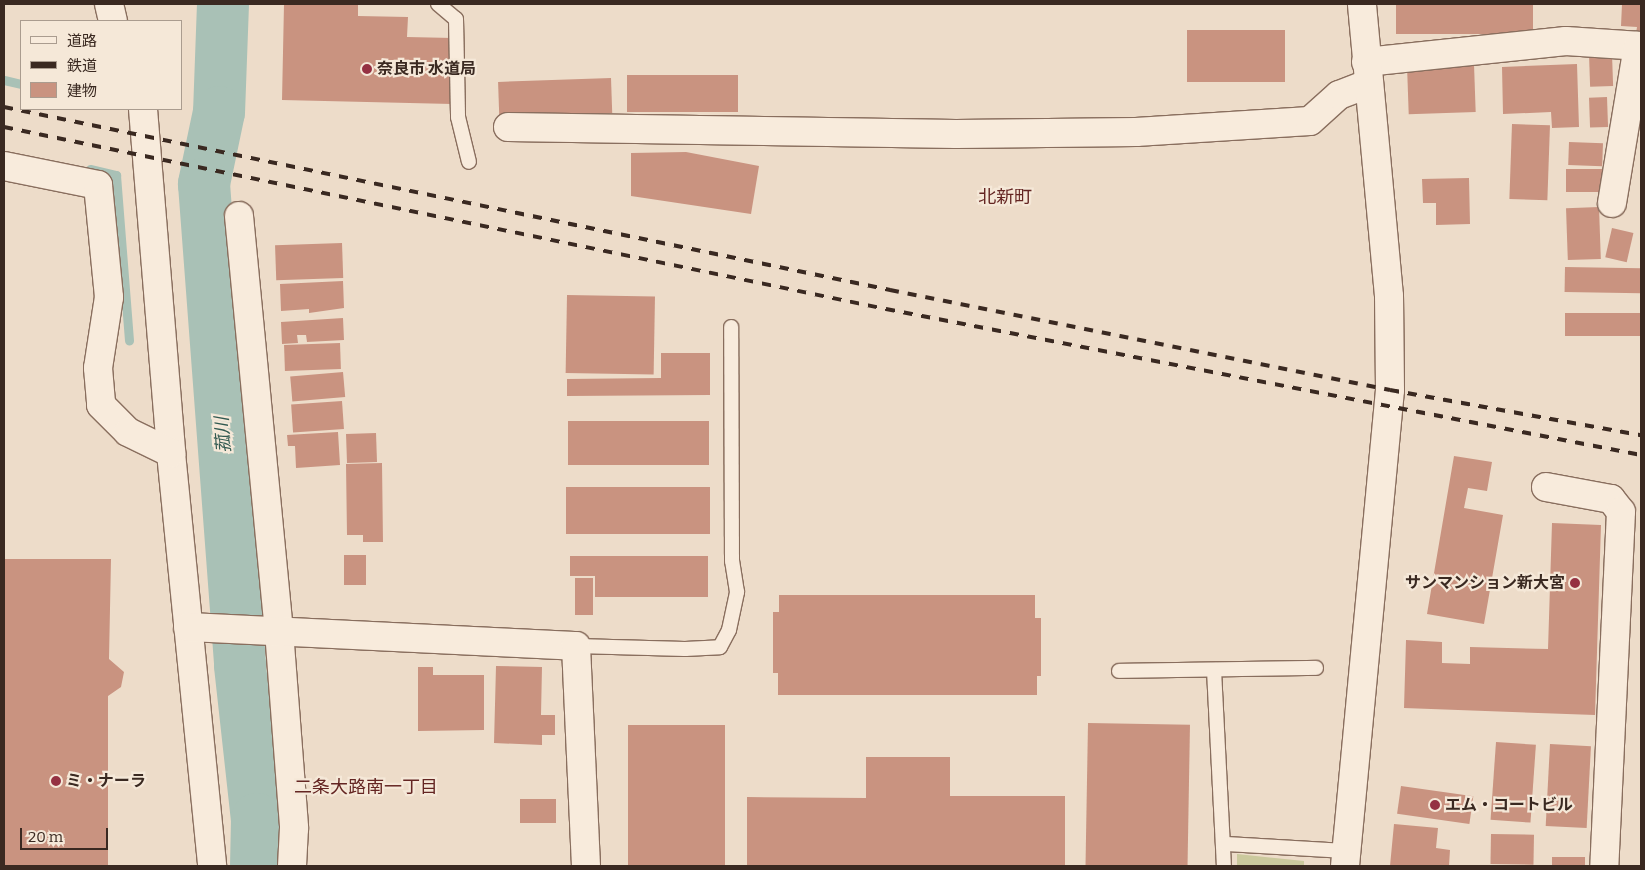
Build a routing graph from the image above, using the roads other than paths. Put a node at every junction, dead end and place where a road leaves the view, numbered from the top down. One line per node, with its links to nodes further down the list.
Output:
1 (108, 4): 4 (street)
2 (438, 4): 9 (lane)
3 (1362, 4): 6 (street)
4 (113, 20)
5 (1639, 46): 6 (street); 11 (street)
6 (1368, 73): 8 (street); 23 (street)
7 (144, 110): 14 (street)
8 (508, 128)
9 (469, 162)
10 (4, 166): 14 (street)
11 (1612, 203)
12 (239, 216): 17 (street)
13 (731, 328): 18 (lane)
14 (171, 453): 16 (street)
15 (1546, 486): 28 (street)
16 (188, 627): 17 (street); 24 (street)
17 (279, 631): 18 (street); 25 (street)
18 (576, 646): 26 (street)
19 (1316, 668): 20 (lane)
20 (1214, 670): 21 (lane); 22 (lane)
21 (1119, 671)
22 (1225, 844): 23 (lane); 27 (lane)
23 (1346, 859)
24 (212, 866)
25 (292, 866)
26 (586, 866)
27 (1224, 866)
28 (1604, 866)

